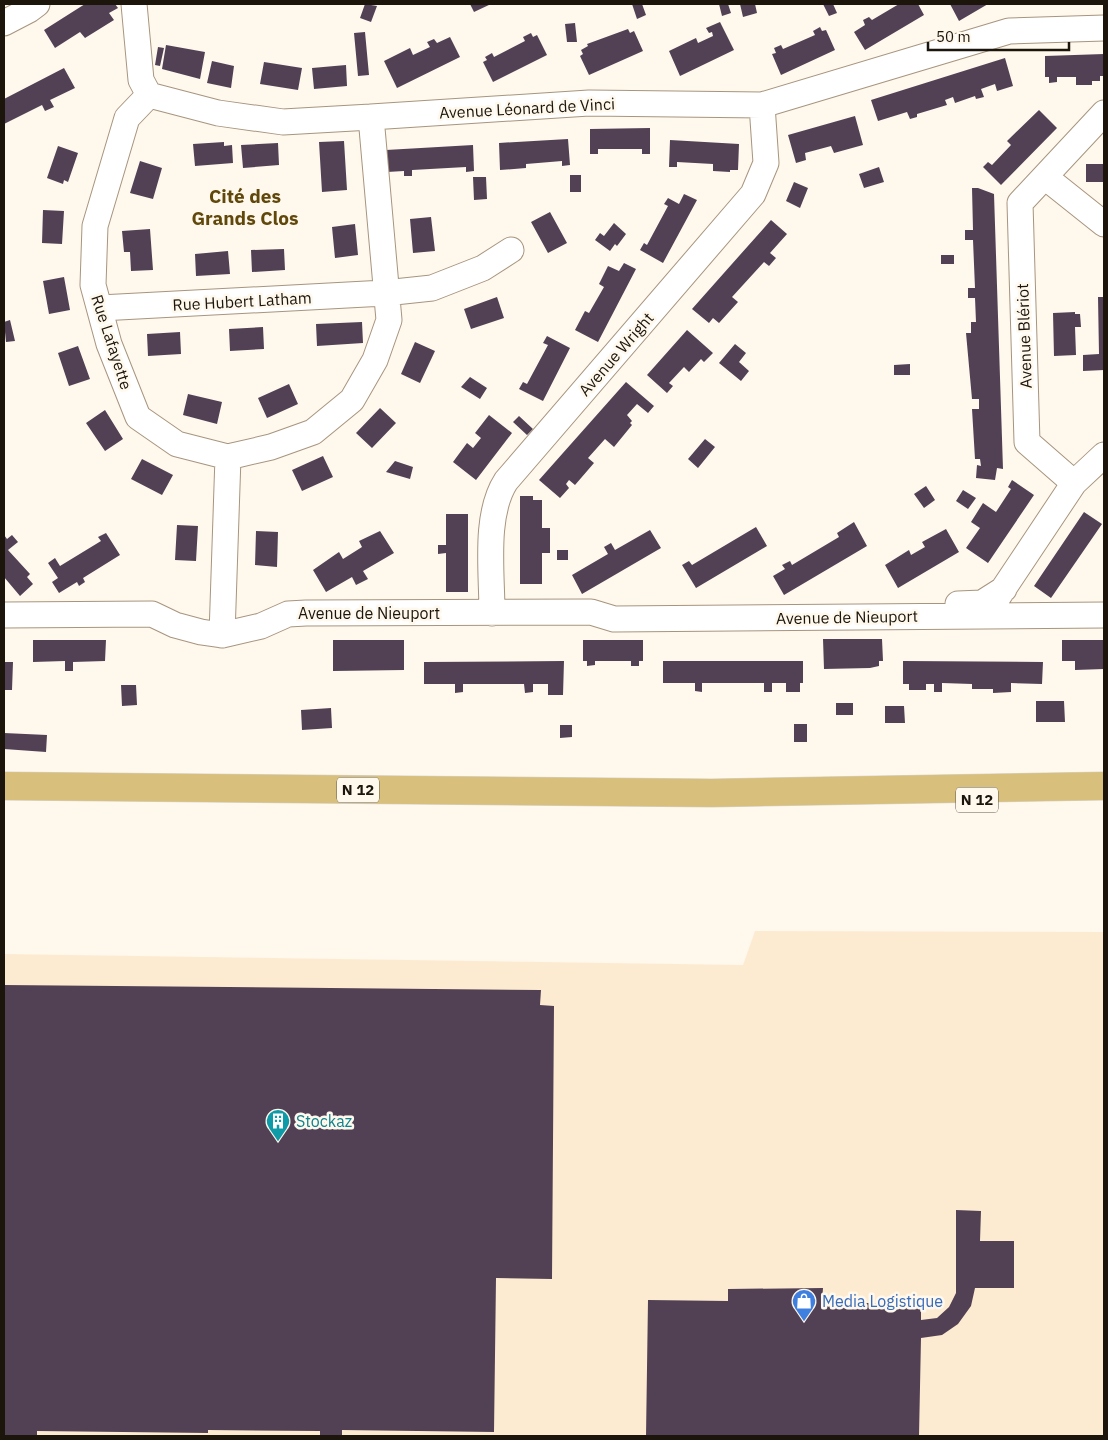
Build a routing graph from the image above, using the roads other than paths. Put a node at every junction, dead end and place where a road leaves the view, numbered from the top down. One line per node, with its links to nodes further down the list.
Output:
1 (37, 4): 3 (street)
2 (134, 4): 5 (street)
3 (4, 23)
4 (1104, 28): 6 (street, Avenue Léonard de Vinci)
5 (149, 96): 8 (street, Avenue Léonard de Vinci); 13 (street, Rue Lafayette)
6 (762, 105): 8 (street, Avenue Léonard de Vinci); 19 (street, Avenue Wright)
7 (1104, 113): 9 (street, Avenue Blériot)
8 (371, 117): 12 (street)
9 (1045, 177): 10 (street); 16 (street, Avenue Blériot)
10 (1104, 224)
11 (511, 250): 12 (street, Rue Hubert Latham)
12 (385, 294): 13 (street, Rue Hubert Latham); 15 (street)
13 (100, 308): 15 (street, Rue Lafayette)
14 (1104, 455): 16 (street)
15 (228, 457): 23 (street)
16 (1074, 483): 17 (street)
17 (1004, 589): 18 (street, Avenue de Nieuport); 21 (street)
18 (591, 612): 19 (street, Avenue de Nieuport); 21 (street, Avenue de Nieuport)
19 (492, 613): 23 (street, Avenue de Nieuport)
20 (4, 614): 23 (street, Avenue de Nieuport)
21 (986, 615): 22 (street, Avenue de Nieuport)
22 (1104, 615)
23 (222, 635)
24 (4, 786): 26 (main road, N 12)
25 (1104, 786): 26 (main road, N 12)
26 (849, 789): 27 (main road, N 12)
27 (1104, 805)

